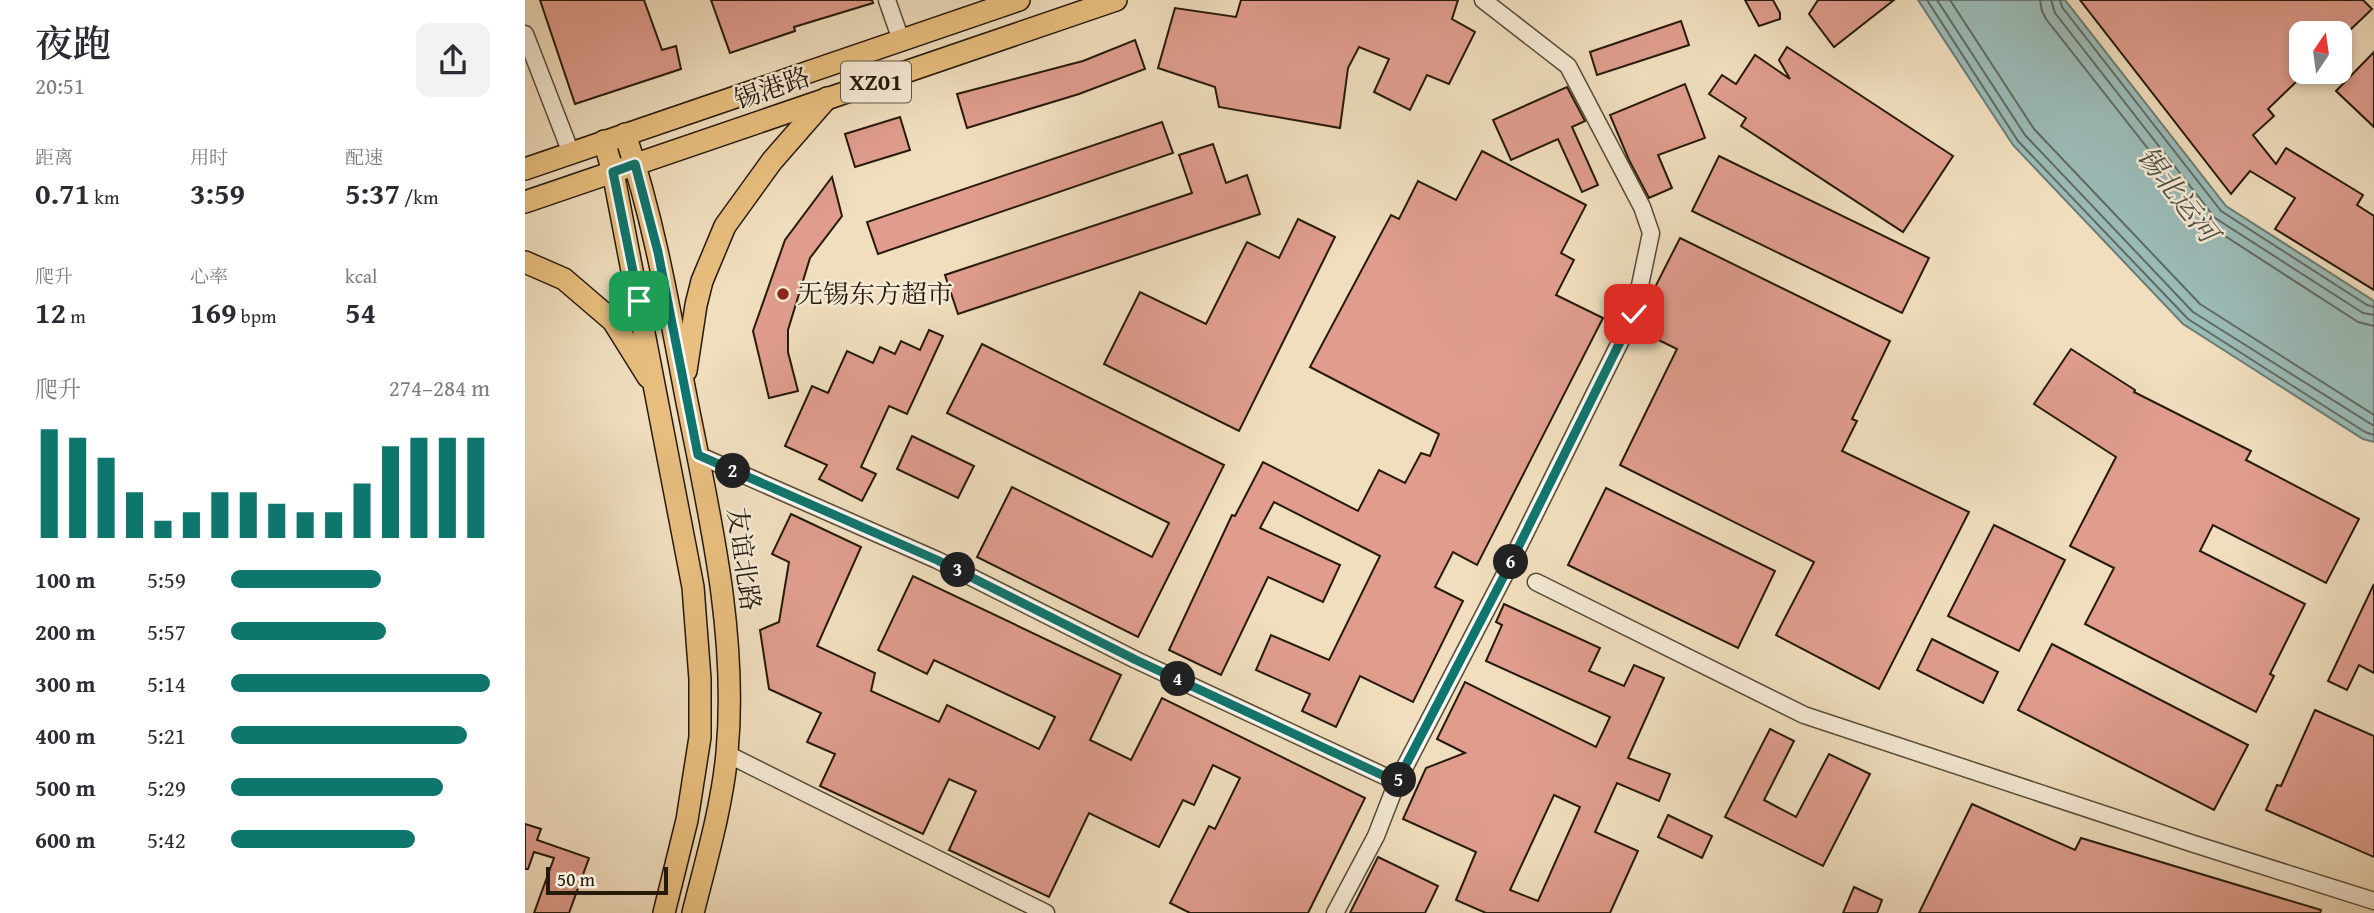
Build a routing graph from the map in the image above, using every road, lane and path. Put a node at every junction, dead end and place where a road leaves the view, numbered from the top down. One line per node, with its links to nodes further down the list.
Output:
1 (887, 0): 6 (street)
2 (1019, 0): 6 (main road, 锡港路 / XZ01)
3 (1116, 0): 7 (main road, 锡港路 / XZ01)
4 (1483, 0): 21 (street)
5 (525, 33): 10 (street)
6 (901, 40): 8 (main road, 锡港路 / XZ01)
7 (827, 98): 11 (main road, 锡港路 / XZ01); 17 (main road)
8 (625, 134): 9 (main road, 锡港路 / XZ01); 11 (main road, 友谊北路)
9 (604, 142): 10 (main road, 锡港路 / XZ01); 13 (main road, 友谊北路)
10 (571, 153): 12 (main road, 锡港路 / XZ01)
11 (635, 164): 13 (main road, 锡港路 / XZ01); 17 (main road, 友谊北路)
12 (525, 169)
13 (613, 172): 14 (main road, 锡港路 / XZ01); 16 (main road, 友谊北路)
14 (525, 202)
15 (525, 262): 16 (main road)
16 (654, 387): 23 (main road, 友谊北路)
17 (684, 387): 18 (main road, 友谊北路)
18 (698, 455): 20 (main road, 友谊北路); 21 (street)
19 (1536, 582): 22 (street)
20 (727, 754): 24 (main road, 友谊北路); 25 (street)
21 (1397, 782): 26 (street)
22 (2374, 901)
23 (664, 913)
24 (693, 913)
25 (1046, 913)
26 (1335, 913)

